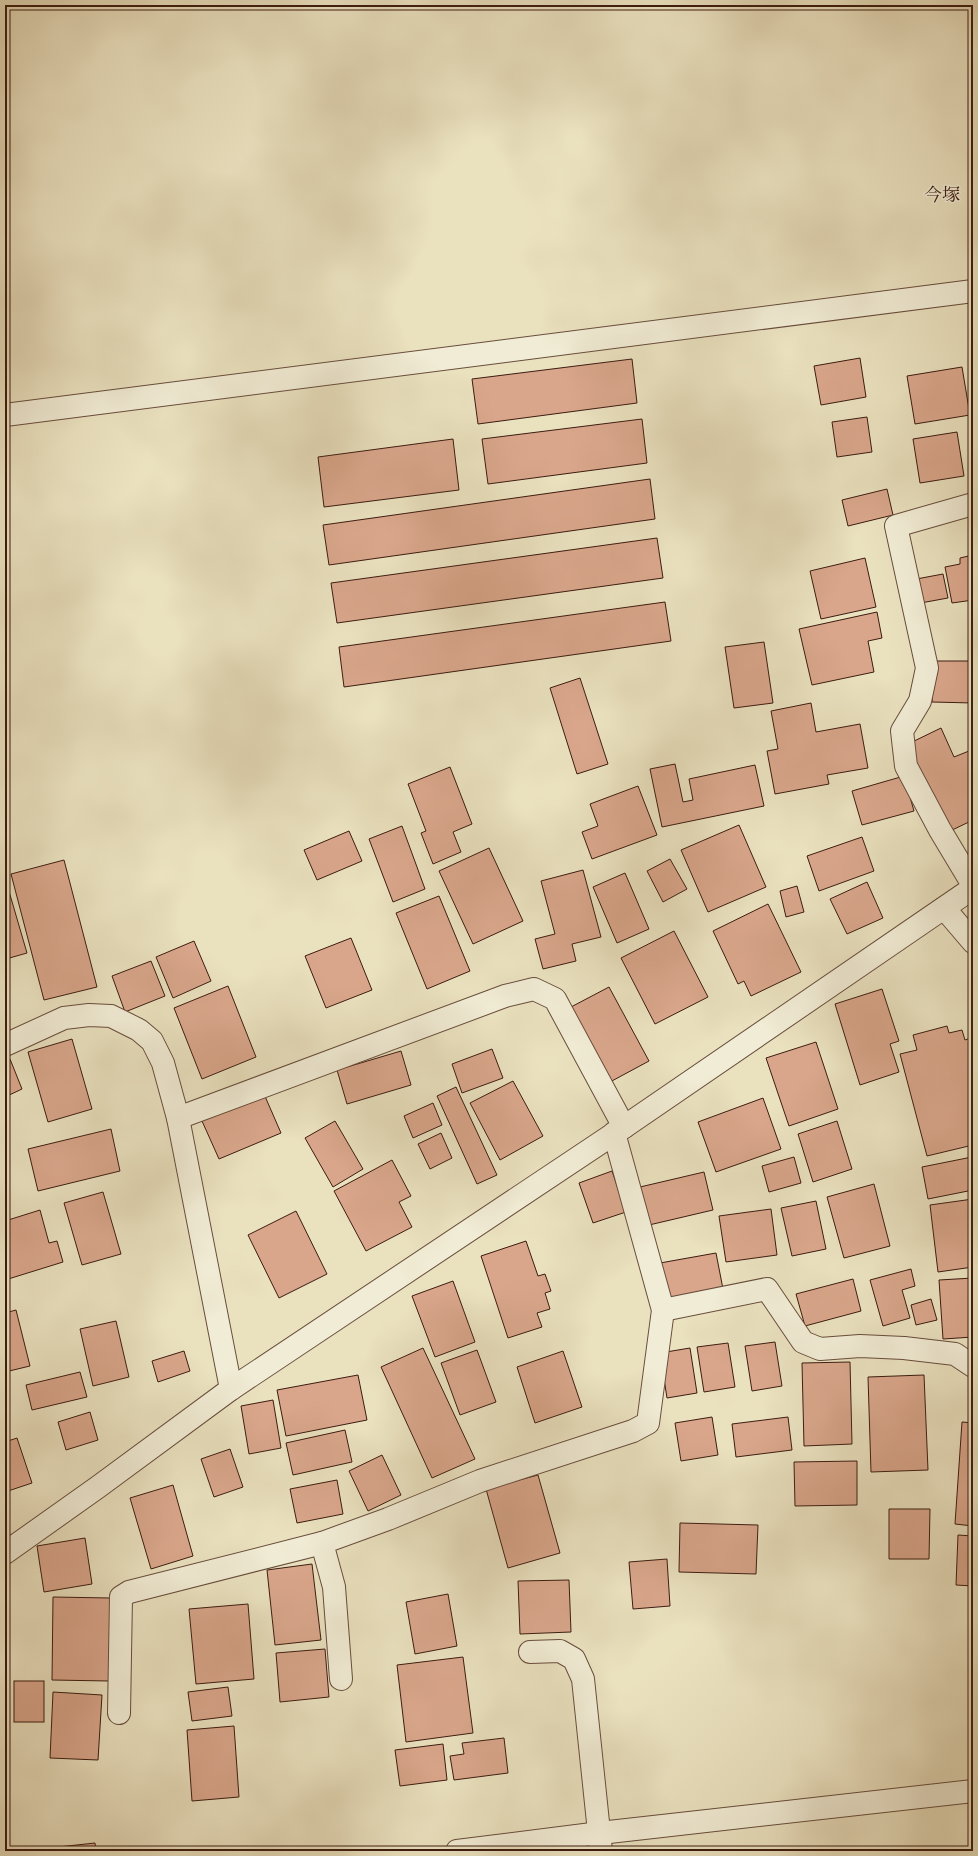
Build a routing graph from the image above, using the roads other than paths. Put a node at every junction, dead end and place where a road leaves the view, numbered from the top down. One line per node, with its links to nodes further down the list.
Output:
1 (973, 290): 2 (street)
2 (5, 415)
3 (973, 504): 4 (street)
4 (973, 885)
5 (973, 888): 6 (street)
6 (944, 908): 7 (street); 10 (street)
7 (973, 942)
8 (5, 1045): 9 (street)
9 (178, 1118): 10 (street); 13 (street)
10 (619, 1130): 11 (street); 13 (street)
11 (663, 1310): 12 (street); 14 (street)
12 (973, 1366)
13 (231, 1389): 15 (street)
14 (322, 1543): 17 (street); 18 (street)
15 (5, 1553)
16 (530, 1652): 20 (street)
17 (341, 1679)
18 (119, 1713)
19 (973, 1791): 20 (street)
20 (600, 1842): 21 (street)
21 (457, 1851)

